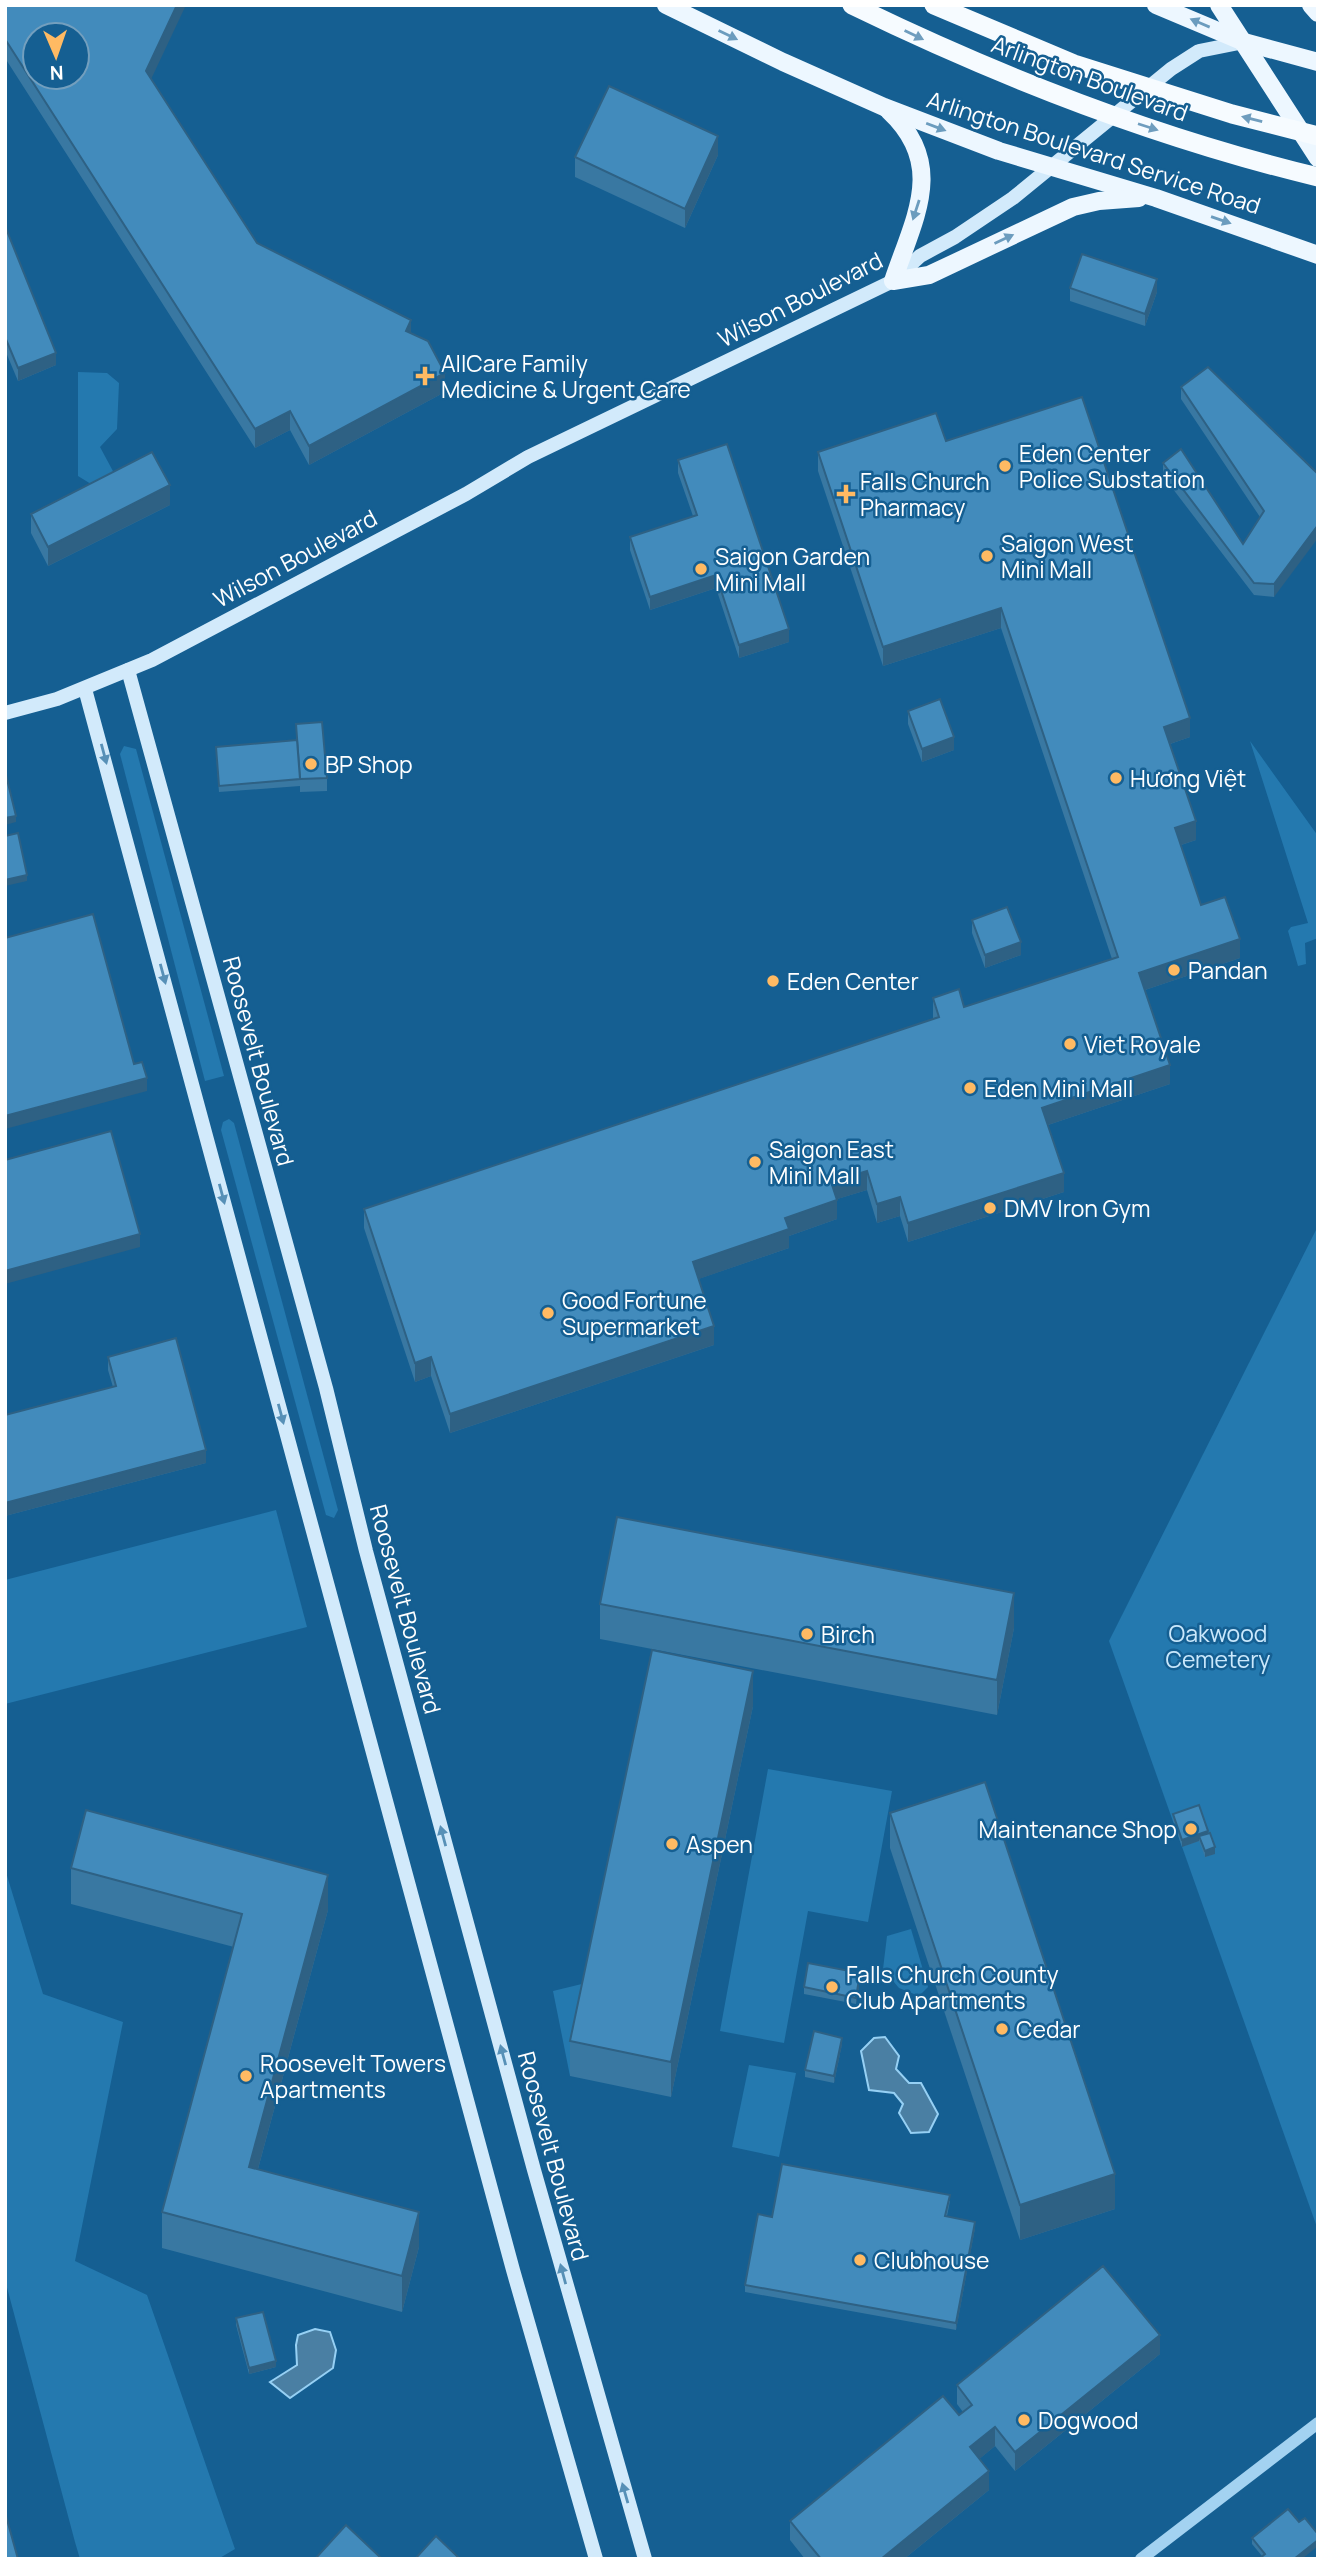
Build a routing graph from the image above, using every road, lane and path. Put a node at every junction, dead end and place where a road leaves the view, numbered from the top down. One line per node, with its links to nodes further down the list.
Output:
1 (666, 5): 10 (main road, Arlington Boulevard Service Road, one-way to 10)
2 (852, 5): 14 (highway, Arlington Boulevard, one-way to 14)
3 (934, 5): 11 (highway, Arlington Boulevard, one-way to 3)
4 (1156, 5): 8 (main road, one-way to 4)
5 (1219, 5): 8 (main road)
6 (1311, 5): 7 (main road)
7 (1318, 13)
8 (1244, 42): 9 (main road); 12 (main road); 13 (main road, Wilson Boulevard)
9 (1318, 62)
10 (884, 107): 13 (main road, Arlington Boulevard Service Road, one-way to 13); 17 (main road, one-way to 17)
11 (1318, 136)
12 (1318, 158)
13 (1051, 168): 15 (main road, Arlington Boulevard Service Road); 17 (main road, Wilson Boulevard)
14 (1318, 177)
15 (1156, 198): 16 (main road, Arlington Boulevard Service Road, one-way to 16); 17 (main road, one-way to 15)
16 (1318, 255)
17 (893, 281): 18 (main road, Wilson Boulevard)
18 (128, 670): 19 (main road, Wilson Boulevard); 23 (main road, Roosevelt Boulevard, one-way to 18)
19 (85, 689): 20 (main road, Wilson Boulevard); 22 (main road, one-way to 22)
20 (5, 713)
21 (1318, 2423): 24 (street)
22 (596, 2559)
23 (645, 2559)
24 (1141, 2559)

